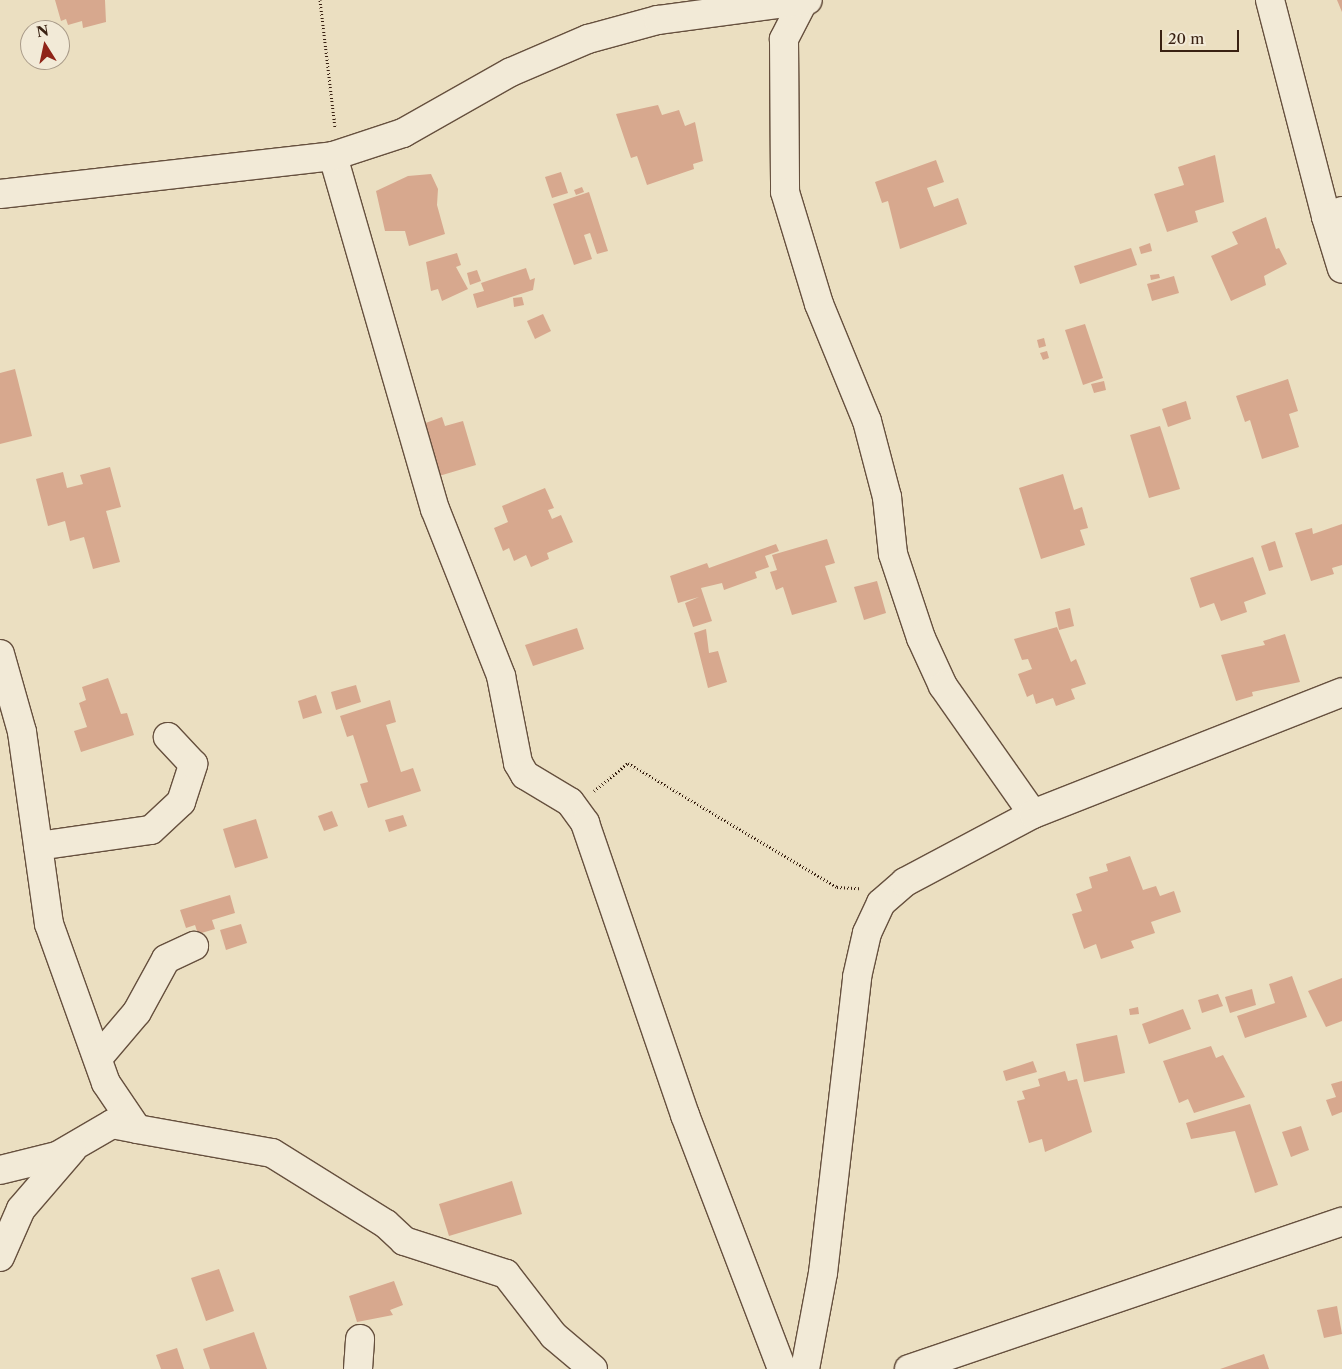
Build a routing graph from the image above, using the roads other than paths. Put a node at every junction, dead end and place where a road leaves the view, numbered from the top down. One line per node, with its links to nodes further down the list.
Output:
1 (1270, 0): 5 (street)
2 (805, 1): 3 (street); 10 (street)
3 (333, 156): 4 (street); 22 (street)
4 (0, 194)
5 (1334, 214): 6 (street)
6 (1342, 269)
7 (0, 654): 11 (street)
8 (1342, 692): 10 (street)
9 (168, 737): 11 (street)
10 (1033, 814): 23 (street)
11 (38, 846): 13 (street)
12 (194, 946): 13 (street)
13 (98, 1058): 14 (street)
14 (137, 1129): 15 (street); 21 (street)
15 (76, 1146): 16 (street); 18 (street)
16 (0, 1170)
17 (1342, 1222): 24 (street)
18 (0, 1257)
19 (360, 1339): 20 (street)
20 (358, 1369)
21 (593, 1369)
22 (782, 1369)
23 (805, 1369)
24 (909, 1369)

